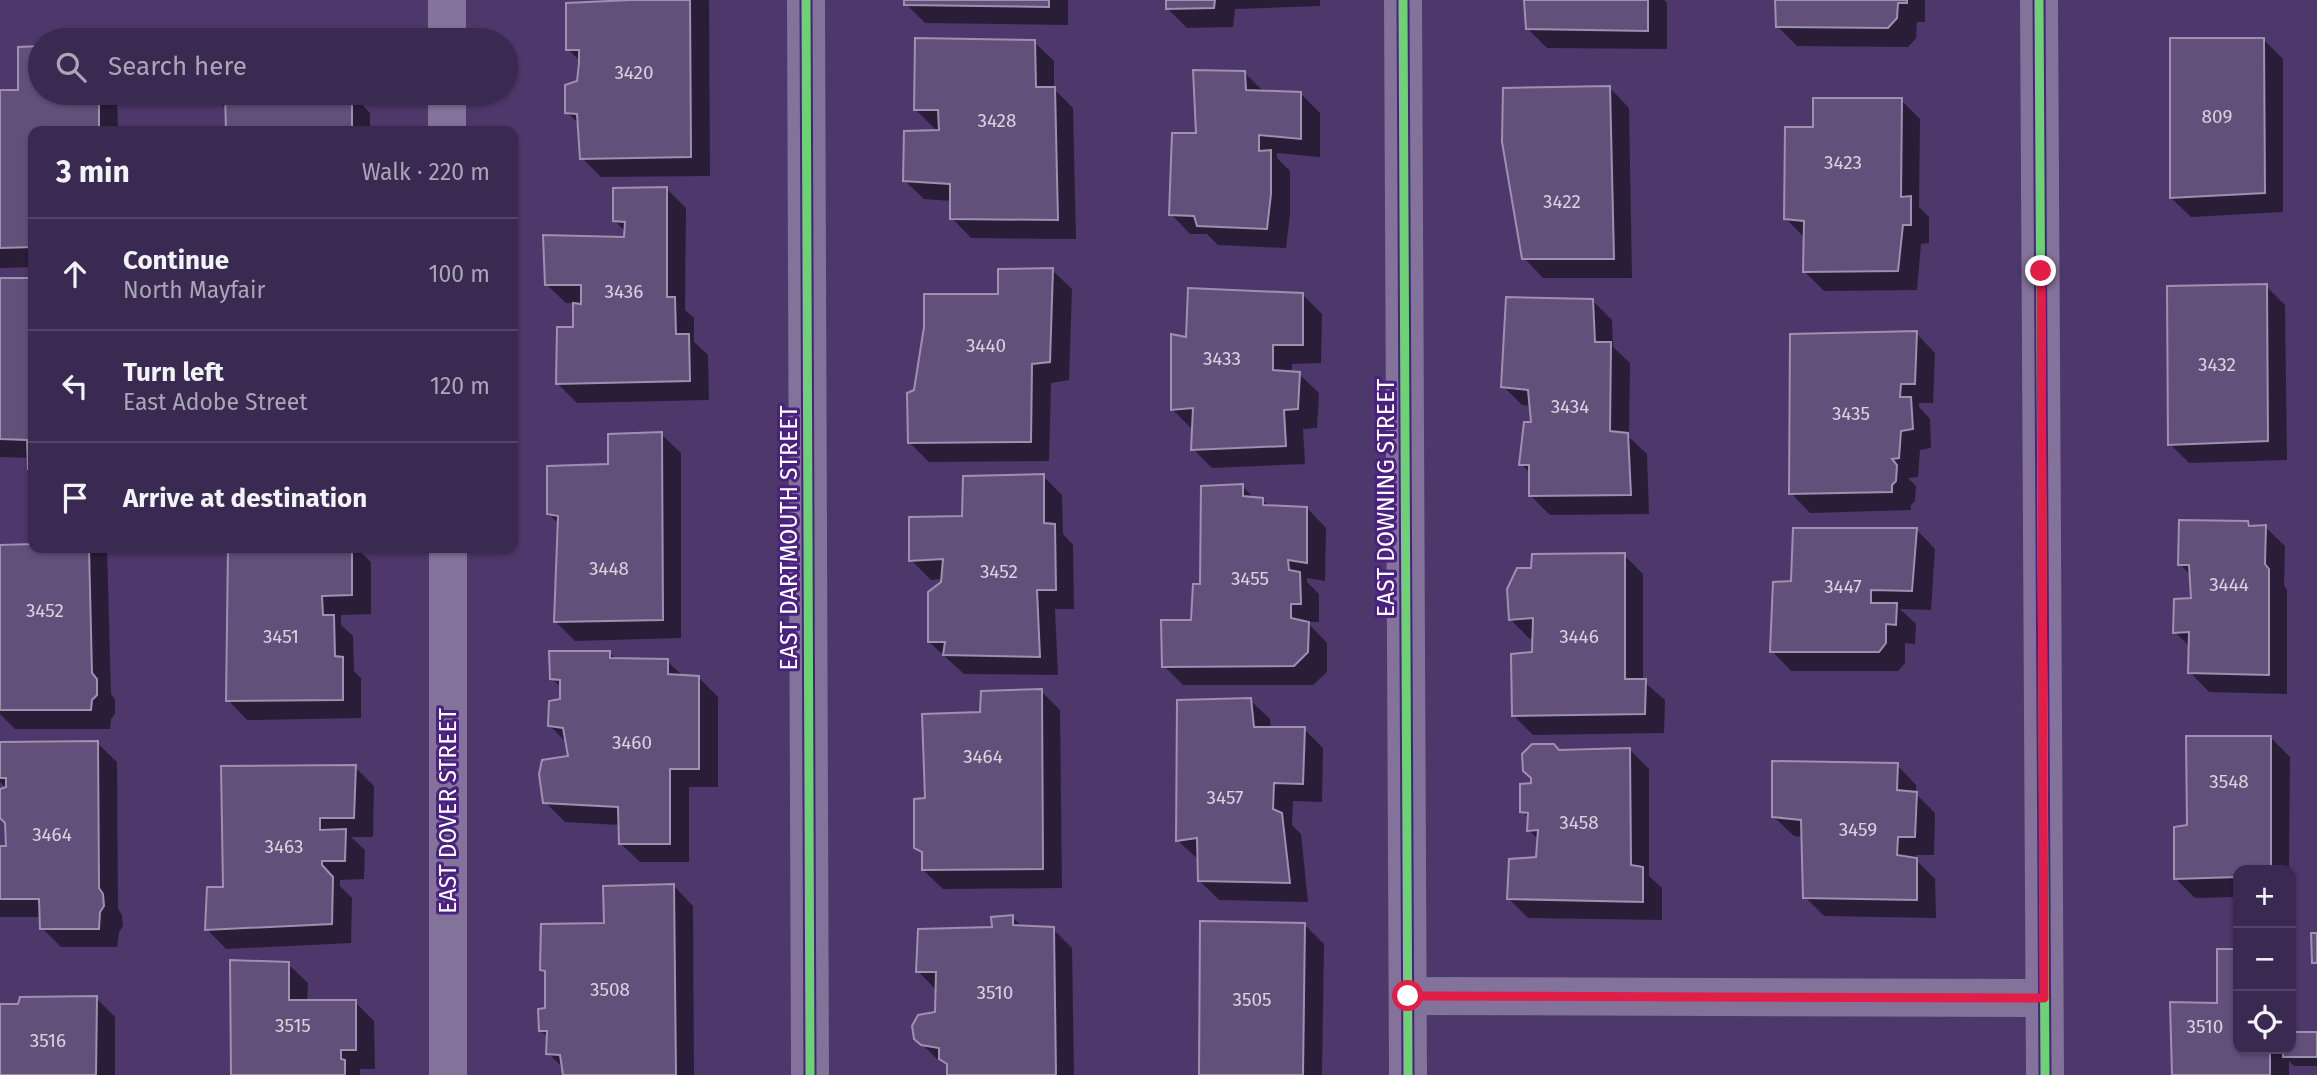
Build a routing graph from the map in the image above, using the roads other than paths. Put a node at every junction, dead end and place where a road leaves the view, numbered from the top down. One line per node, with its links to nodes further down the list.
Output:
1 (447, 0): 5 (street)
2 (806, 0): 12 (street, EAST DARTMOUTH STREET)
3 (1402, 0): 9 (street, EAST DOWNING STREET)
4 (2039, 0): 10 (street)
5 (447, 28)
6 (447, 105): 7 (street)
7 (447, 126)
8 (448, 553): 11 (street, EAST DOVER STREET)
9 (1408, 996): 10 (street); 13 (street, EAST DOWNING STREET)
10 (2044, 998): 14 (street)
11 (448, 1075)
12 (810, 1075)
13 (1408, 1075)
14 (2045, 1075)

